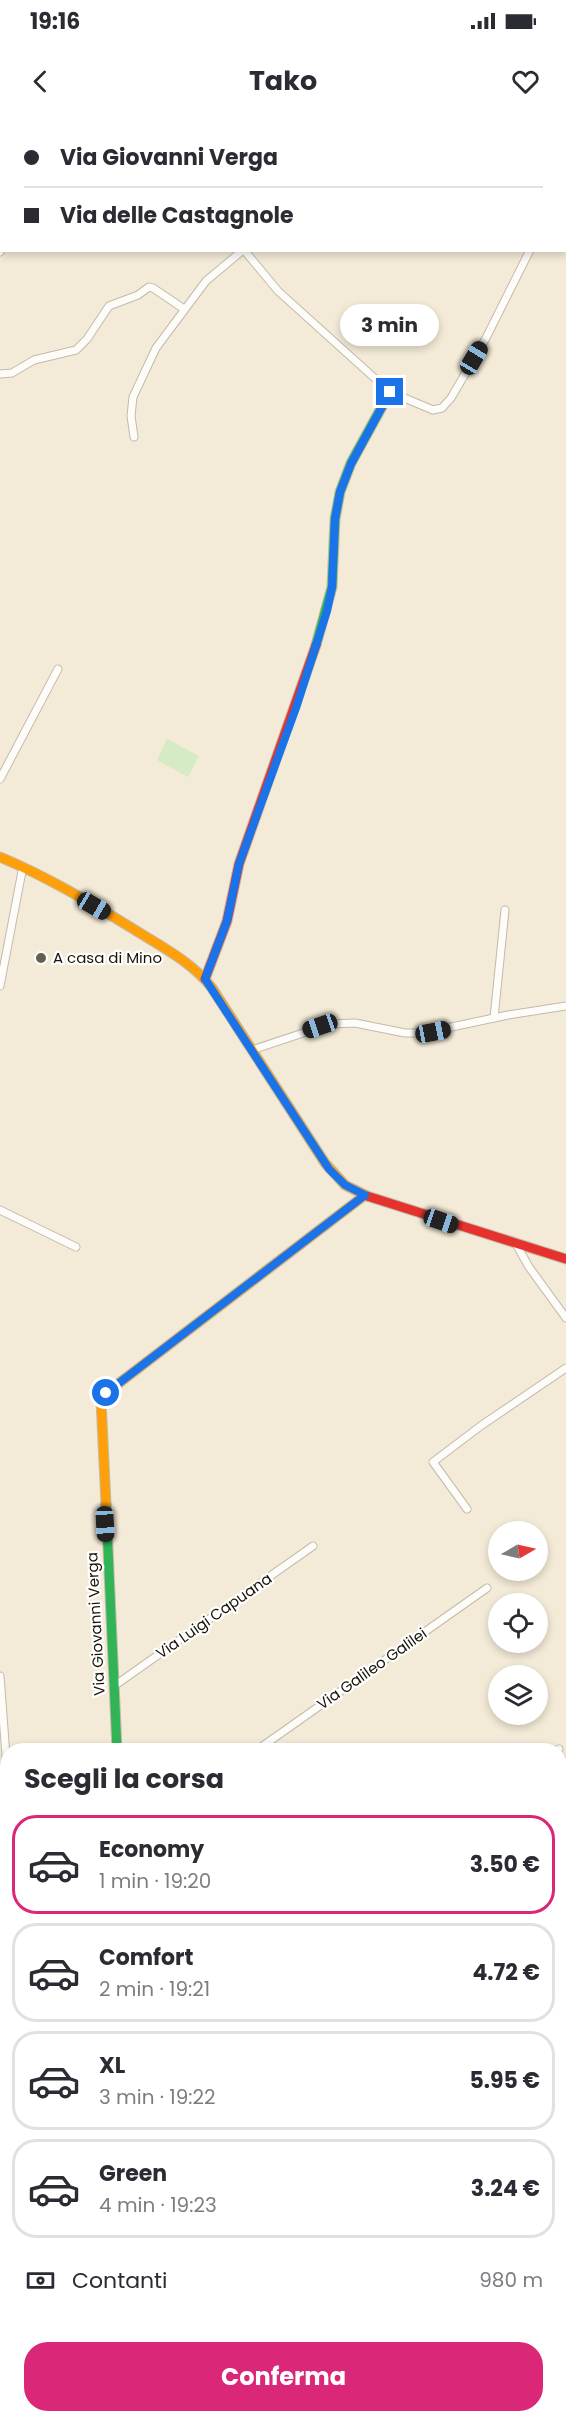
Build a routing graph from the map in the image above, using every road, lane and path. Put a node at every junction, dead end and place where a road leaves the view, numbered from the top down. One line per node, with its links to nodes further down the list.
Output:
1 (240, 252): 4 (street)
2 (245, 252): 6 (street)
3 (529, 252): 6 (street)
4 (184, 309): 5 (street); 7 (street)
5 (0, 374)
6 (390, 392): 13 (street)
7 (134, 437)
8 (58, 669): 9 (street)
9 (0, 779)
10 (0, 857): 11 (street)
11 (23, 866): 13 (street); 14 (street)
12 (505, 910): 16 (street)
13 (205, 979): 17 (street)
14 (0, 986)
15 (566, 1006): 16 (street)
16 (494, 1018): 17 (street)
17 (252, 1050): 18 (street)
18 (365, 1195): 20 (street); 29 (street, Via Giovanni Verga)
19 (0, 1210): 21 (street)
20 (516, 1244): 22 (street); 23 (street)
21 (76, 1247)
22 (566, 1259)
23 (566, 1318)
24 (566, 1368): 25 (street)
25 (467, 1509)
26 (313, 1546): 29 (street, Via Luigi Capuana)
27 (487, 1588): 32 (street, Via Galileo Galilei)
28 (0, 1676): 30 (street)
29 (114, 1686): 31 (street, Via Giovanni Verga)
30 (5, 1743)
31 (117, 1743)
32 (267, 1743)

